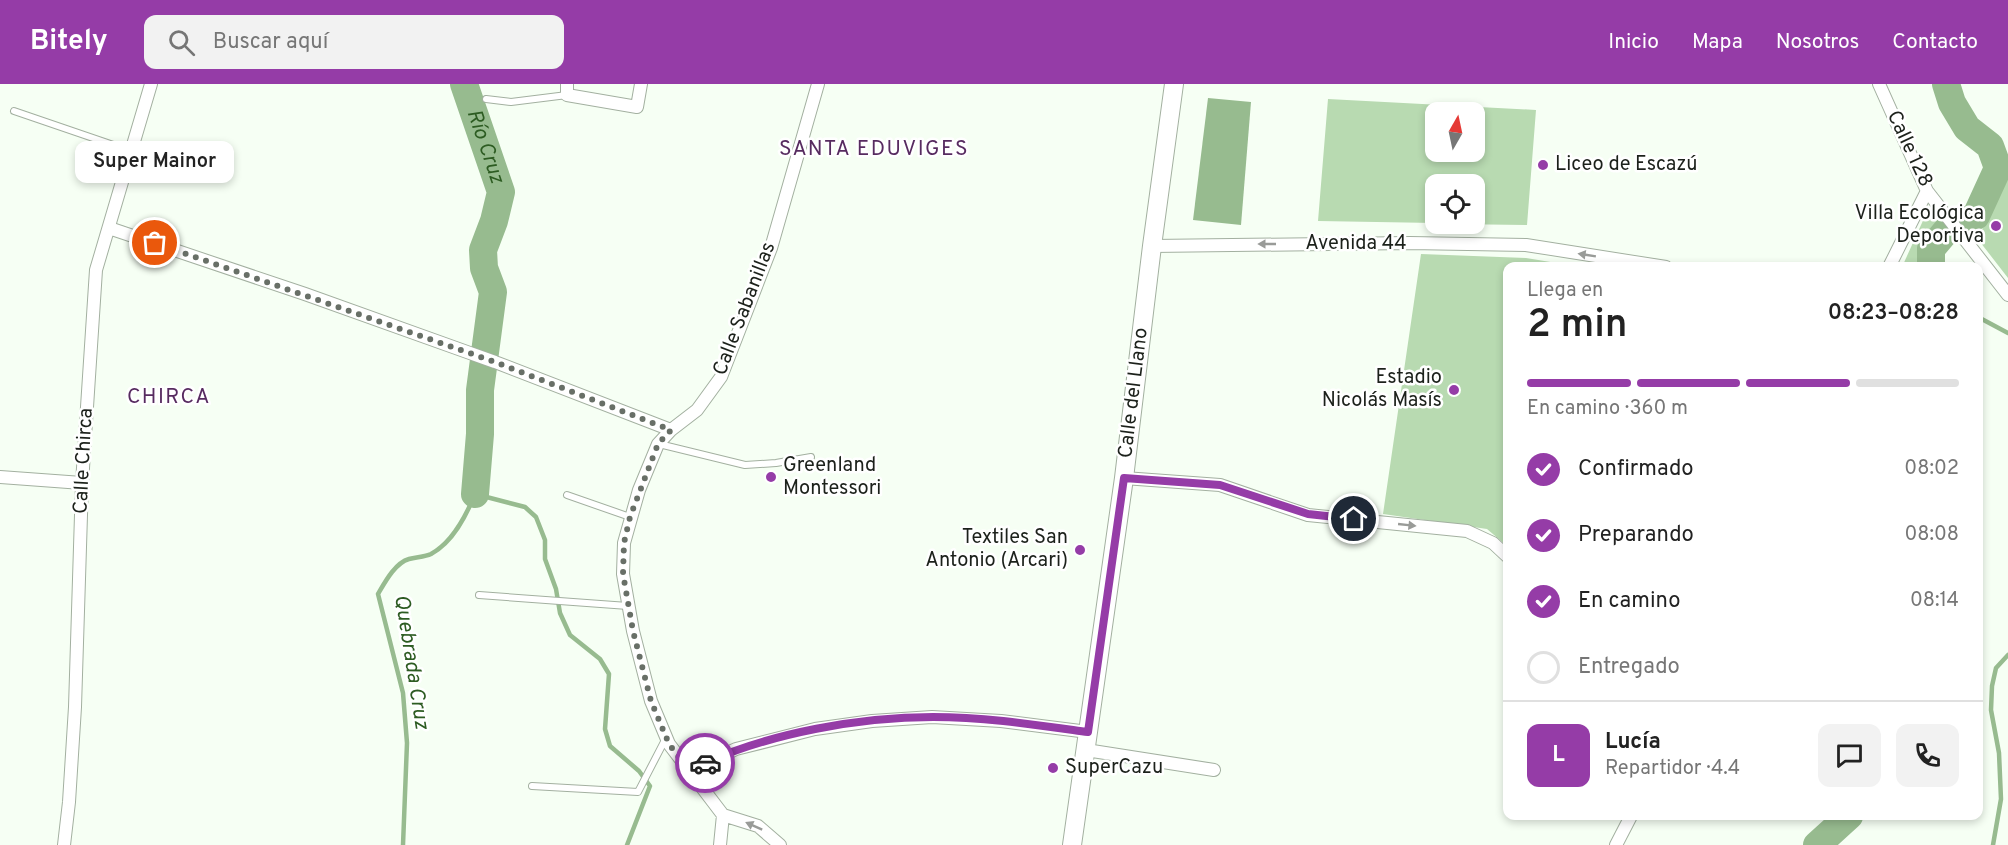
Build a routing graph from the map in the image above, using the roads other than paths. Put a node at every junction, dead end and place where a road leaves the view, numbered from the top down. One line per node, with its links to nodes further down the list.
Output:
1 (151, 84): 9 (street, Calle Chirca)
2 (641, 84): 6 (street)
3 (818, 84): 18 (street, Calle Sabanillas)
4 (1174, 84): 12 (main road, Calle del Llano)
5 (1879, 84): 10 (street, Calle 128)
6 (567, 89): 7 (lane)
7 (486, 99)
8 (14, 111): 9 (lane)
9 (131, 151): 11 (street, Calle Chirca)
10 (1927, 191): 14 (street); 15 (street, Calle 128)
11 (109, 228): 18 (street); 23 (street, Calle Chirca)
12 (1152, 246): 13 (street, Avenida 44, one-way to 12); 22 (main road, Calle del Llano)
13 (1634, 262)
14 (1892, 262)
15 (1983, 262)
16 (1983, 262): 17 (street, Calle 128)
17 (2008, 295)
18 (671, 430): 19 (street, Calle Sabanillas)
19 (658, 444): 20 (lane); 25 (street, Calle Sabanillas)
20 (811, 457)
21 (0, 477): 23 (street)
22 (1124, 478): 26 (street, one-way to 26); 29 (main road, Calle del Llano)
23 (81, 483): 37 (street, Calle Chirca)
24 (567, 495): 25 (lane)
25 (630, 517): 28 (street, Calle Sabanillas)
26 (1503, 553)
27 (479, 595): 28 (lane)
28 (629, 606): 30 (street, Calle Sabanillas)
29 (1088, 732): 31 (main road, Calle del Llano); 33 (street)
30 (666, 737): 33 (street, Calle Sabanillas); 34 (lane)
31 (1086, 750): 32 (street); 40 (main road, Calle del Llano)
32 (1214, 770)
33 (689, 771): 35 (street, Calle Sabanillas)
34 (532, 786)
35 (723, 815): 38 (street); 39 (street, one-way to 35)
36 (1629, 820): 41 (street)
37 (64, 845)
38 (720, 845)
39 (780, 845)
40 (1072, 845)
41 (1616, 845)

